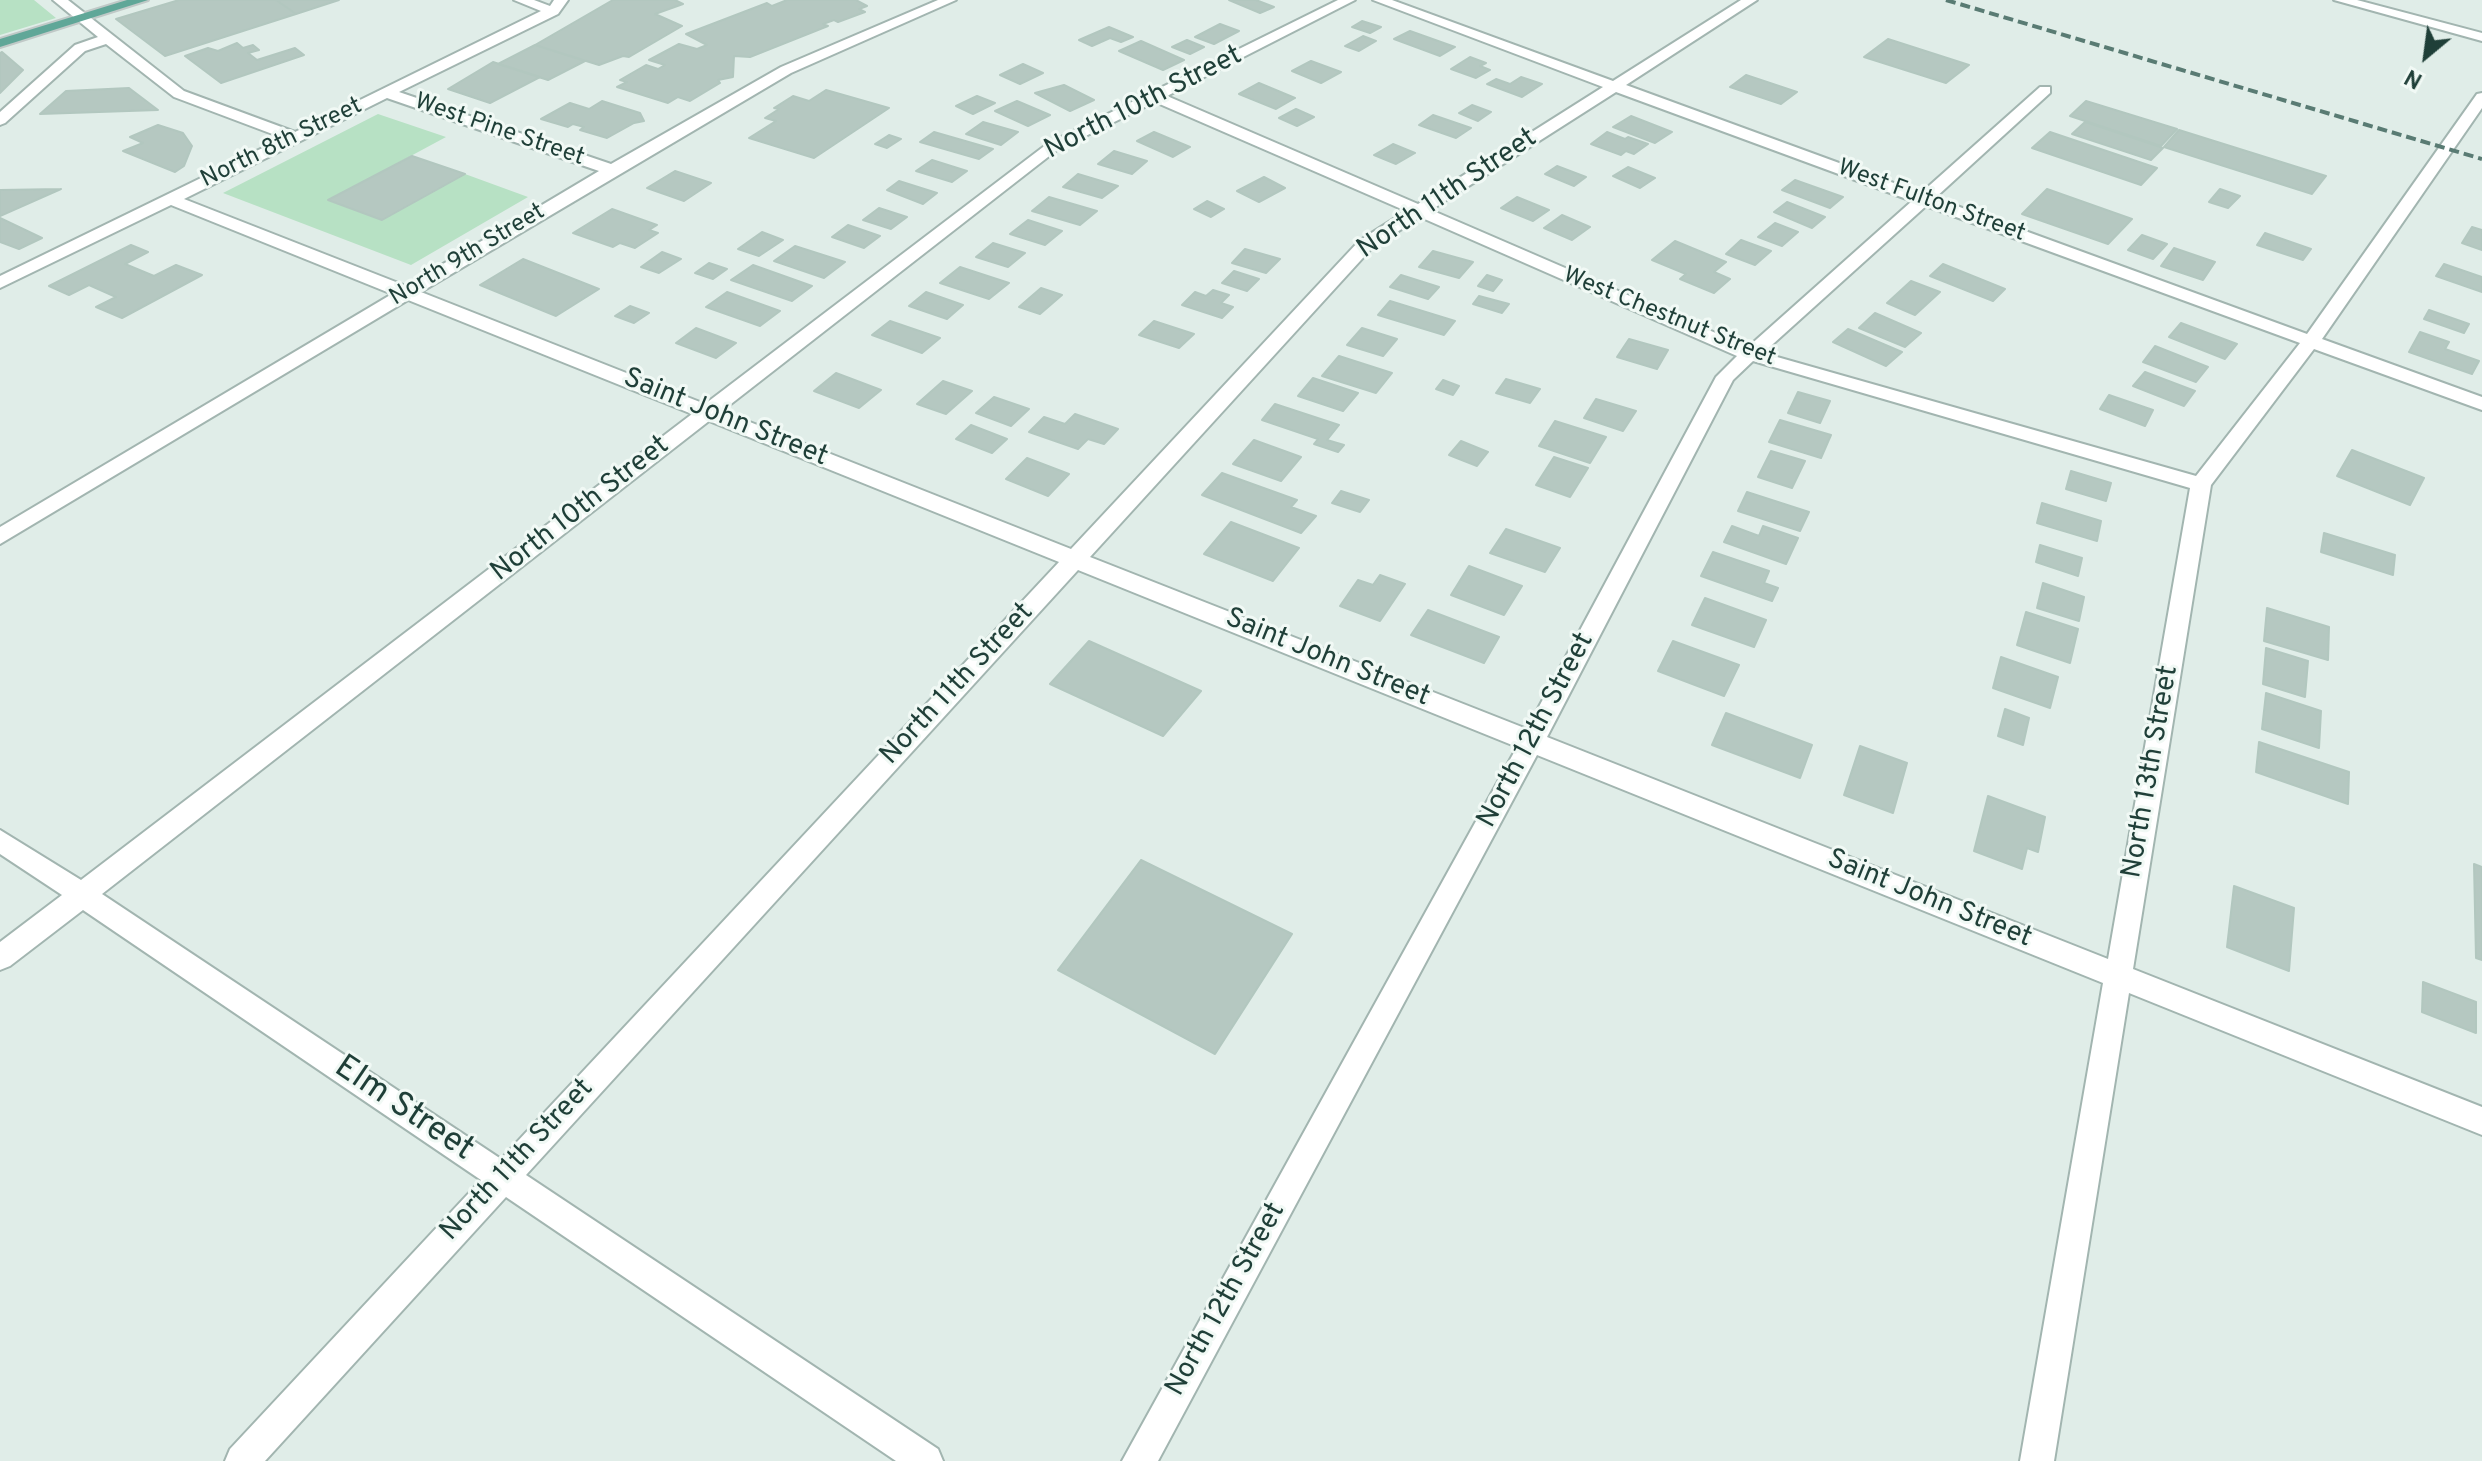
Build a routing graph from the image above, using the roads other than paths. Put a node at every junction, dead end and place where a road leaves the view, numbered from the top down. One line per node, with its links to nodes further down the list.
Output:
1 (60, 0): 10 (street)
2 (141, 0): 10 (main road)
3 (521, 0): 9 (street)
4 (949, 0): 21 (street, North 9th Street)
5 (1348, 0): 17 (street, North 10th Street)
6 (1380, 0): 14 (street, West Fulton Street)
7 (1750, 0): 14 (street, North 11th Street)
8 (2341, 0): 11 (street)
9 (557, 5): 16 (street, North 8th Street)
10 (82, 18): 12 (street); 13 (main road)
11 (2482, 37)
12 (109, 38): 19 (street); 20 (street)
13 (0, 43)
14 (1614, 86): 23 (street, West Fulton Street); 24 (street, North 11th Street)
15 (2045, 90): 23 (street, North 12th Street)
16 (386, 93): 20 (street, North 8th Street); 21 (street, West Pine Street)
17 (1157, 97): 24 (street, West Chestnut Street); 30 (street, North 10th Street)
18 (2482, 97): 27 (street, North 13th Street)
19 (0, 120)
20 (295, 137): 22 (street, North 8th Street)
21 (612, 170): 26 (street, North 9th Street)
22 (171, 199): 25 (street, North 8th Street); 26 (street, Saint John Street)
23 (1922, 199): 27 (street, West Fulton Street); 28 (street, North 12th Street)
24 (1417, 211): 28 (street, West Chestnut Street); 33 (street, North 11th Street)
25 (0, 283)
26 (410, 292): 30 (street, Saint John Street); 32 (street, North 9th Street)
27 (2311, 341): 29 (street, West Fulton Street); 31 (street, North 13th Street)
28 (1748, 354): 31 (street, West Chestnut Street); 34 (street, North 12th Street)
29 (2482, 404)
30 (708, 412): 33 (street, Saint John Street); 36 (street, North 10th Street)
31 (2201, 484): 38 (street, North 13th Street)
32 (0, 537)
33 (1075, 558): 34 (street, Saint John Street); 40 (street, North 11th Street)
34 (1532, 742): 38 (street, Saint John Street); 43 (street, North 12th Street)
35 (0, 840): 36 (street, Elm Street)
36 (82, 894): 37 (street, North 10th Street); 40 (street, Elm Street)
37 (0, 958)
38 (2118, 975): 39 (street, Saint John Street); 44 (street, North 13th Street)
39 (2482, 1121)
40 (503, 1178): 41 (street, North 11th Street); 42 (street, Elm Street)
41 (242, 1461)
42 (926, 1461)
43 (1139, 1461)
44 (2037, 1461)

